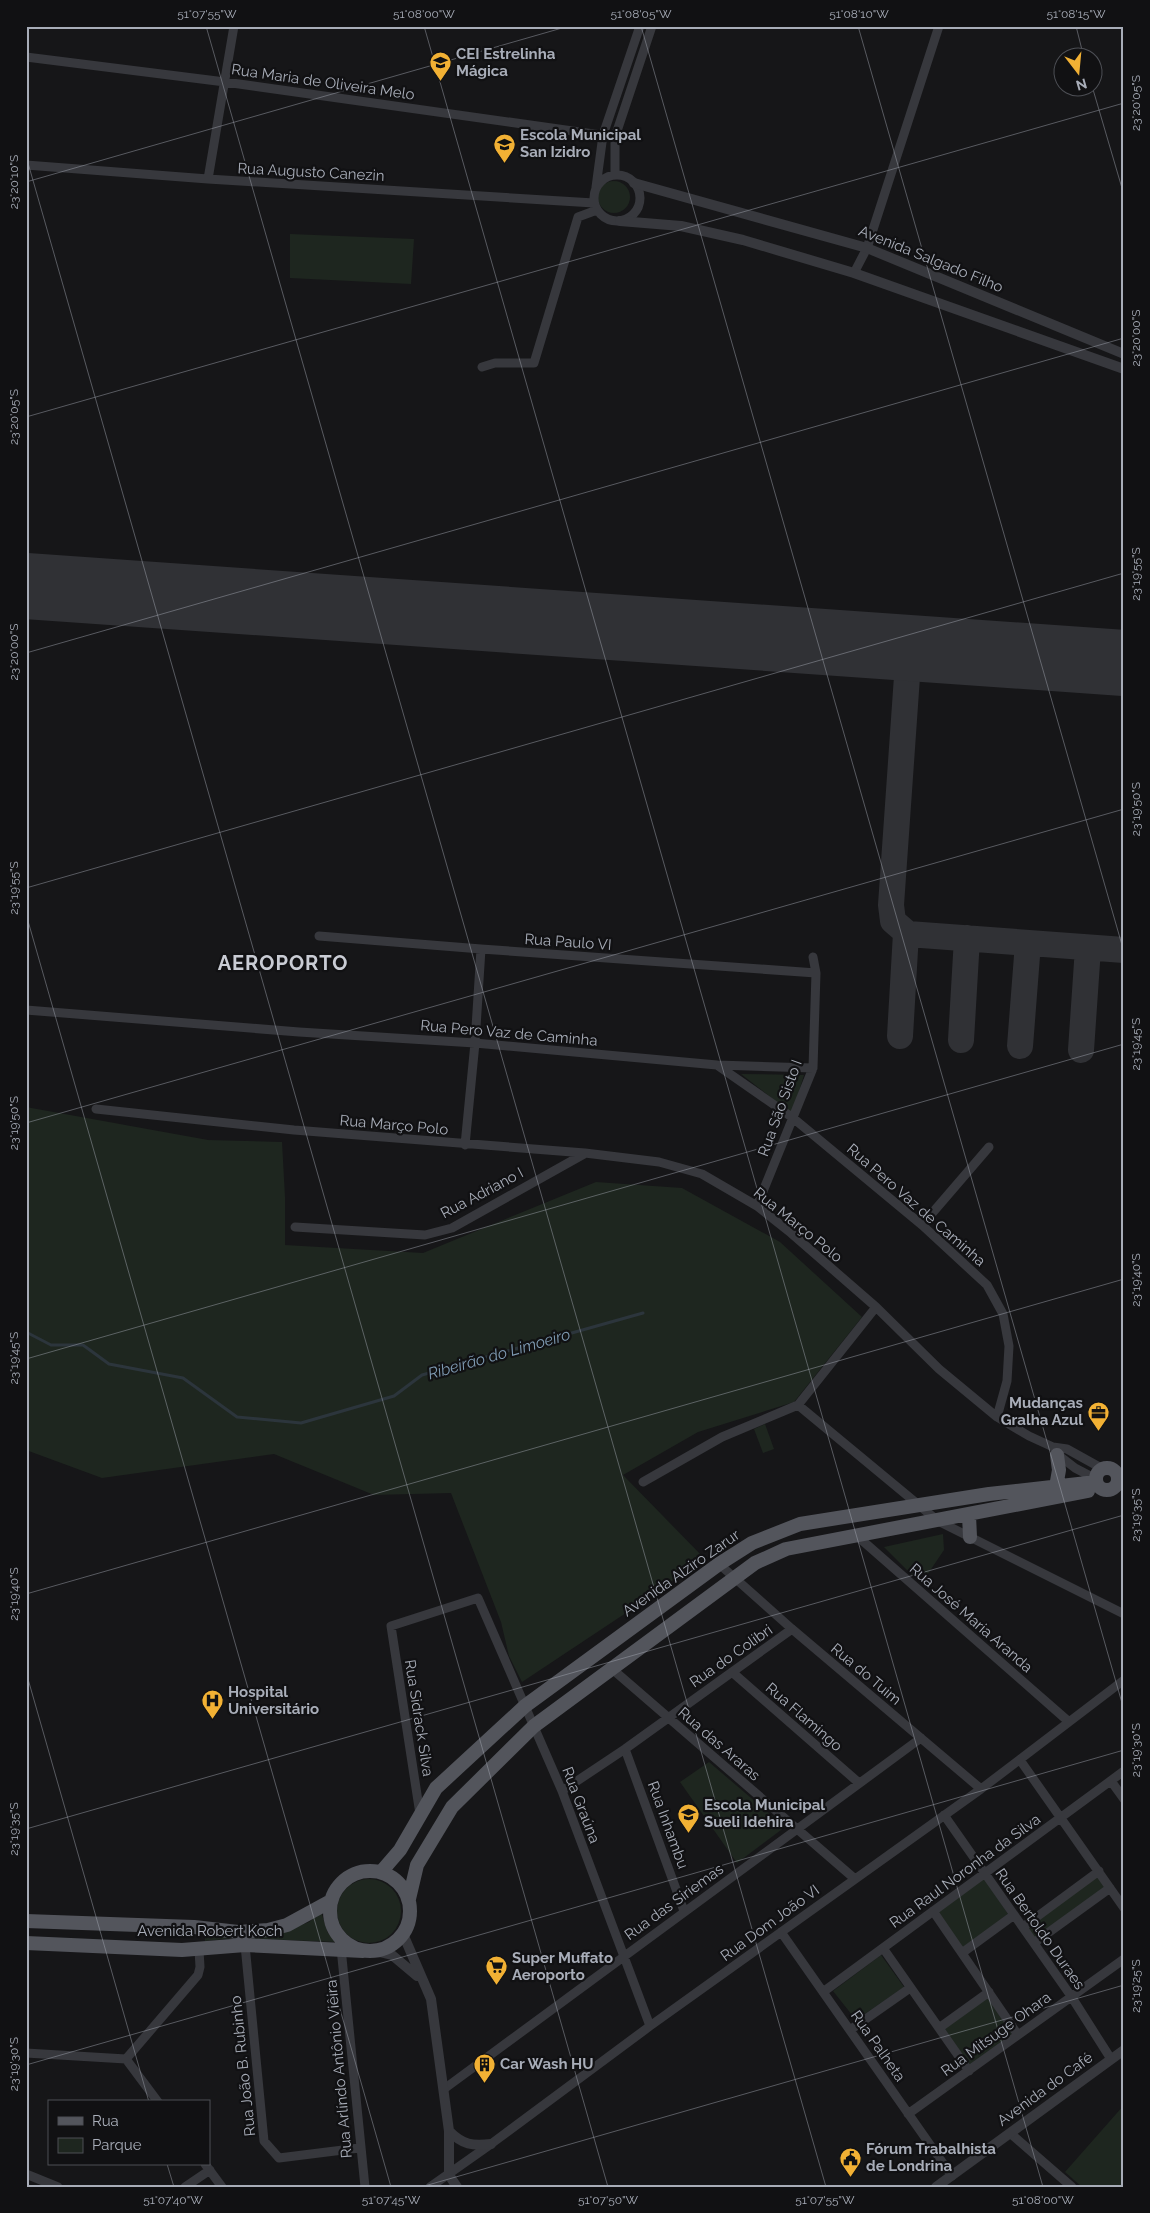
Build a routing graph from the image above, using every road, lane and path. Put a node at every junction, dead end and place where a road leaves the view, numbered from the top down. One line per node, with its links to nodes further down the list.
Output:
1 (234, 26): 6 (street)
2 (640, 26): 7 (street)
3 (652, 26): 8 (street)
4 (939, 26): 16 (street)
5 (26, 57): 6 (street, Rua Maria de Oliveira Melo)
6 (225, 82): 7 (street, Rua Maria de Oliveira Melo); 11 (street)
7 (603, 135): 8 (street, Rua Maria de Oliveira Melo); 13 (street)
8 (616, 137): 10 (street)
9 (26, 165): 11 (street, Rua Augusto Canezin)
10 (615, 175): 12 (street); 13 (street)
11 (208, 180): 14 (street, Rua Augusto Canezin)
12 (634, 183): 15 (street); 16 (street, Avenida Salgado Filho)
13 (596, 187): 14 (street)
14 (595, 206): 15 (street); 19 (street)
15 (620, 221): 17 (street)
16 (867, 248): 17 (street); 18 (street, Avenida Salgado Filho)
17 (854, 273): 20 (street)
18 (1124, 354)
19 (482, 367)
20 (1124, 369)
21 (319, 936): 22 (street, Rua Paulo VI)
22 (481, 949): 24 (street, Rua Paulo VI); 26 (street)
23 (813, 957): 24 (street, Rua São Sisto I)
24 (816, 973): 28 (street, Rua São Sisto I)
25 (26, 1010): 26 (street, Rua Pero Vaz de Caminha)
26 (475, 1043): 27 (street, Rua Pero Vaz de Caminha); 31 (street)
27 (717, 1065): 28 (street, Rua Pero Vaz de Caminha); 30 (street, Rua Pero Vaz de Caminha)
28 (813, 1068): 30 (street, Rua São Sisto I)
29 (96, 1109): 31 (street, Rua Março Polo)
30 (793, 1118): 34 (street, Rua São Sisto I); 35 (street, Rua Pero Vaz de Caminha)
31 (465, 1144): 33 (street, Rua Março Polo)
32 (989, 1147): 35 (street)
33 (585, 1153): 34 (street, Rua Março Polo); 36 (street, Rua Adriano I)
34 (757, 1206): 37 (street, Rua Março Polo)
35 (922, 1225): 39 (street, Rua Pero Vaz de Caminha)
36 (295, 1227)
37 (876, 1308): 38 (street); 39 (street, Rua Março Polo)
38 (798, 1405): 43 (street); 46 (street)
39 (997, 1417): 40 (street, Rua Março Polo)
40 (1055, 1451): 42 (street, Rua Março Polo); 45 (main road)
41 (1124, 1461): 42 (main road)
42 (1101, 1477): 44 (main road); 45 (main road, Avenida Alziro Zarur); 47 (main road)
43 (642, 1482)
44 (1121, 1484)
45 (1056, 1487): 46 (main road, Avenida Alziro Zarur)
46 (921, 1506): 48 (street); 51 (main road, Avenida Alziro Zarur)
47 (969, 1515): 48 (main road); 50 (main road)
48 (938, 1521): 49 (main road); 50 (street)
49 (856, 1535): 52 (main road); 61 (street, Rua José Maria Aranda)
50 (970, 1537): 53 (street)
51 (719, 1564): 52 (street, Rua do Tuim); 59 (main road, Avenida Alziro Zarur)
52 (736, 1577): 55 (street, Rua do Tuim); 56 (main road)
53 (1124, 1614)
54 (391, 1626): 59 (street, Rua Graúna); 72 (street, Rua Sidrack Silva)
55 (792, 1630): 57 (street, Rua do Colibri); 63 (street, Rua do Tuim)
56 (611, 1668): 60 (street, Rua das Araras); 62 (main road)
57 (732, 1672): 60 (street, Rua do Colibri); 68 (street, Rua Flamingo)
58 (1124, 1680): 61 (street, Rua Dom João VI)
59 (525, 1706): 62 (street, Rua Graúna); 72 (main road, Avenida Alziro Zarur)
60 (667, 1717): 64 (street, Rua do Colibri); 75 (street, Rua das Araras)
61 (1068, 1721): 65 (street, Rua Dom João VI)
62 (534, 1726): 70 (street, Rua Graúna); 82 (main road)
63 (921, 1738): 68 (street, Rua das Siriemas); 69 (street, Rua do Tuim)
64 (625, 1749): 70 (street, Rua do Colibri); 85 (street, Rua Inhambu)
65 (1020, 1760): 69 (street, Rua Dom João VI); 74 (street)
66 (1124, 1771): 67 (street, Rua Raul Noronha da Silva)
67 (1111, 1781): 71 (street); 74 (street, Rua Raul Noronha da Silva)
68 (859, 1783): 75 (street, Rua das Siriemas)
69 (981, 1789): 73 (street, Rua Dom João VI)
70 (562, 1791): 102 (street, Rua Graúna)
71 (1124, 1799)
72 (420, 1814): 77 (main road, Avenida Alziro Zarur)
73 (944, 1815): 78 (street, Rua Bertoldo Duraes); 79 (street, Rua Dom João VI)
74 (1062, 1817): 76 (street); 78 (street, Rua Raul Noronha da Silva)
75 (796, 1829): 79 (street, Rua das Araras); 85 (street, Rua das Siriemas)
76 (1098, 1871): 80 (street); 89 (street)
77 (381, 1872): 82 (main road); 83 (main road)
78 (985, 1874): 86 (street, Rua Raul Noronha da Silva); 87 (street, Rua Bertoldo Duraes)
79 (855, 1879): 91 (street, Rua Dom João VI)
80 (1110, 1888): 81 (street); 94 (street)
81 (1120, 1895): 84 (street)
82 (409, 1899): 92 (main road)
83 (331, 1901): 90 (main road, Avenida Robert Koch); 100 (main road)
84 (1124, 1908)
85 (684, 1911): 102 (street, Rua das Siriemas)
86 (934, 1911): 97 (street, Rua Raul Noronha da Silva); 101 (street)
87 (1014, 1915): 89 (street, Rua Bertoldo Duraes); 101 (street)
88 (26, 1921): 90 (main road, Avenida Robert Koch)
89 (1023, 1927): 94 (street, Rua Bertoldo Duraes)
90 (189, 1928): 98 (main road); 99 (main road)
91 (781, 1932): 106 (street, Rua Palheta); 109 (street, Rua Dom João VI)
92 (403, 1934): 100 (main road); 104 (street, Avenida Robert Koch)
93 (26, 1943): 98 (main road, Avenida Robert Koch)
94 (1034, 1943): 108 (street, Rua Bertoldo Duraes)
95 (245, 1945): 96 (main road, Avenida Robert Koch); 99 (main road, Avenida Robert Koch); 124 (street, Rua João B. Rubinho)
96 (341, 1948): 100 (main road, Avenida Robert Koch); 124 (street, Rua Arlíndo Antônio Viêira)
97 (882, 1948): 105 (street); 106 (street, Rua Raul Noronha da Silva)
98 (182, 1950): 99 (main road, Avenida Robert Koch)
99 (199, 1950): 115 (street)
100 (369, 1951): 104 (street, Avenida Robert Koch)
101 (962, 1953): 107 (street)
102 (624, 1956): 109 (street, Rua Graúna); 118 (street, Rua das Siriemas)
103 (1124, 1959): 108 (street, Rua Mitsuge Ohara)
104 (425, 1984): 118 (street, Avenida Robert Koch)
105 (910, 1988): 110 (street); 111 (street)
106 (823, 1992): 111 (street, Rua Palheta)
107 (989, 1992): 110 (street); 112 (street)
108 (1072, 1996): 112 (street, Rua Mitsuge Ohara); 116 (street, Rua Bertoldo Duraes)
109 (650, 2026): 123 (street, Rua Dom João VI)
110 (938, 2028): 117 (street)
111 (850, 2030): 120 (street, Rua Palheta)
112 (1018, 2035): 117 (street, Rua Mitsuge Ohara)
113 (1124, 2050): 116 (street, Avenida do Café)
114 (26, 2054): 115 (street)
115 (126, 2059): 119 (street)
116 (1111, 2059): 122 (street, Avenida do Café)
117 (968, 2070): 120 (street, Rua Mitsuge Ohara)
118 (444, 2089): 121 (street, Avenida Robert Koch)
119 (157, 2100)
120 (908, 2114): 128 (street, Rua Palheta)
121 (449, 2131): 123 (street); 127 (street, Avenida Robert Koch)
122 (1010, 2133): 128 (street, Avenida do Café); 136 (street)
123 (491, 2144): 127 (street, Rua Dom João VI)
124 (359, 2148): 132 (street, Rua Arlíndo Antônio Viêira)
125 (207, 2167): 130 (street); 131 (street)
126 (26, 2174): 129 (street)
127 (449, 2175): 133 (street, Rua Dom João VI); 134 (street)
128 (952, 2176): 135 (street, Avenida do Café)
129 (58, 2187)
130 (185, 2187)
131 (222, 2187)
132 (364, 2187)
133 (430, 2187)
134 (457, 2187)
135 (936, 2187)
136 (1072, 2187)

